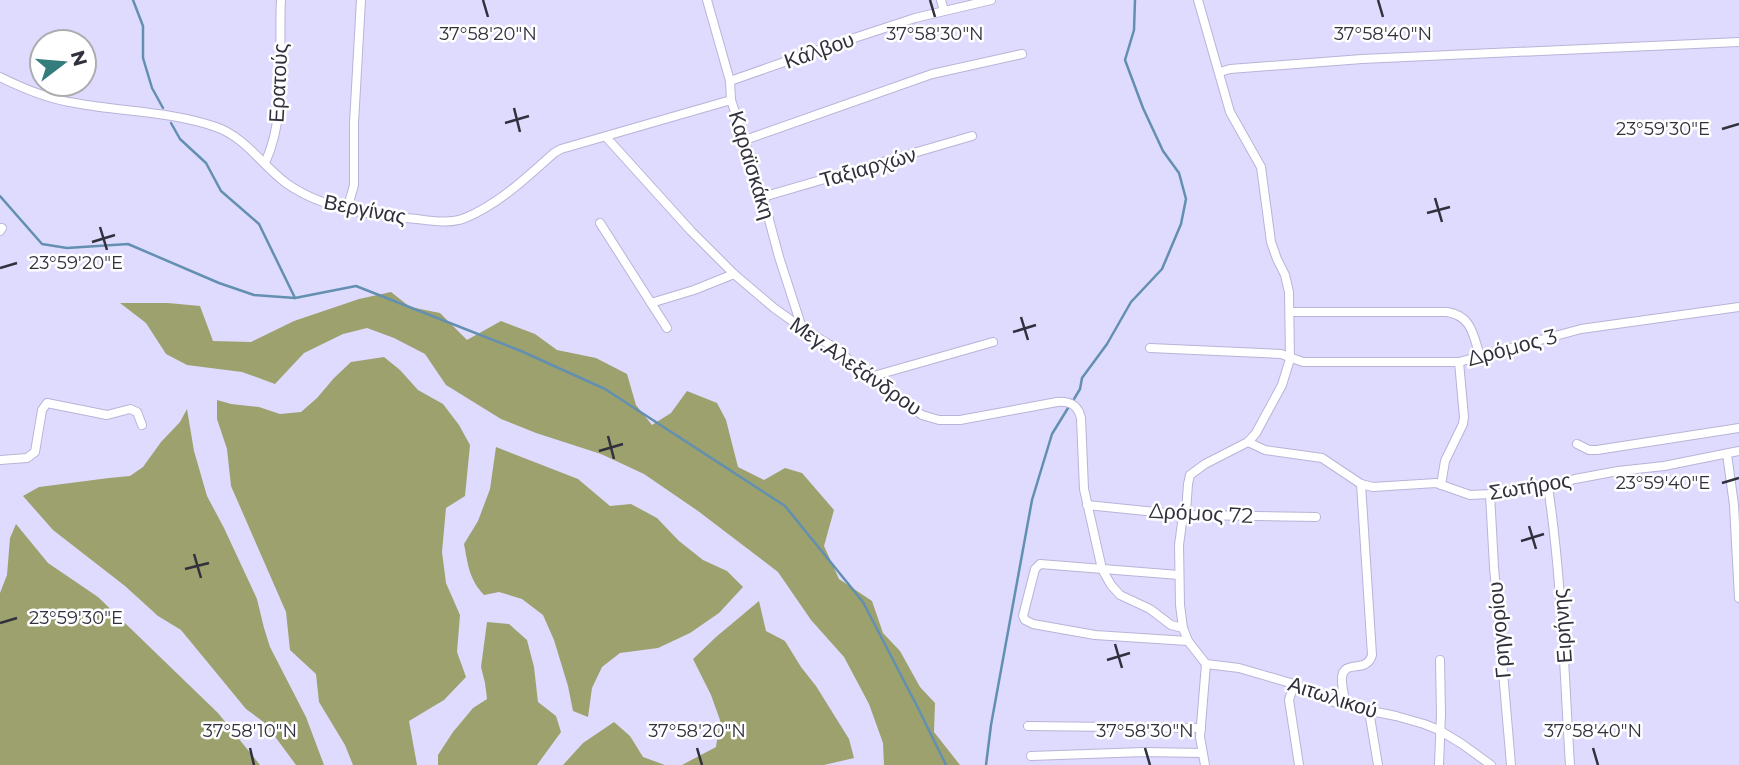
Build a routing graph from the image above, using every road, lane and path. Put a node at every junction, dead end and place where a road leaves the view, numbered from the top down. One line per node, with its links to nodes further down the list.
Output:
1 (281, 0): 17 (street, Ερατούς)
2 (361, 0): 19 (street)
3 (707, 0): 12 (street, Καραϊσκάκη)
4 (941, 0): 7 (street)
5 (991, 0): 7 (street, Κάλβου)
6 (1198, 0): 10 (street)
7 (944, 11): 12 (street, Κάλβου)
8 (1739, 42): 10 (street)
9 (1022, 54): 16 (street)
10 (1220, 72): 24 (street)
11 (0, 77): 17 (street, Βεργίνας)
12 (730, 81): 13 (street, Καραϊσκάκη)
13 (731, 100): 15 (street, Βεργίνας); 16 (street, Καραϊσκάκη)
14 (972, 136): 18 (street, Ταξιαρχών)
15 (606, 137): 19 (street, Βεργίνας); 21 (street, Μεγ.Αλεξάνδρου)
16 (746, 140): 18 (street, Καραϊσκάκη)
17 (265, 163): 19 (street, Βεργίνας)
18 (764, 197): 26 (street, Καραϊσκάκη)
19 (347, 210)
20 (600, 223): 22 (street)
21 (734, 274): 22 (street); 26 (street, Μεγ.Αλεξάνδρου)
22 (651, 303): 25 (street)
23 (1739, 307): 29 (street, Δρόμος 3)
24 (1291, 312): 29 (street); 30 (street)
25 (667, 328)
26 (802, 328): 32 (street, Μεγ.Αλεξάνδρου)
27 (993, 342): 32 (street)
28 (1150, 348): 30 (street, Δρόμος 3)
29 (1480, 356): 31 (street, Δρόμος 3)
30 (1287, 357): 31 (street, Δρόμος 3); 35 (street)
31 (1459, 362): 41 (street)
32 (870, 377): 44 (street, Μεγ.Αλεξάνδρου)
33 (142, 425): 39 (street)
34 (1739, 428): 36 (street)
35 (1248, 442): 40 (street); 45 (street)
36 (1577, 444)
37 (1739, 451): 38 (street, Σωτήρος)
38 (1727, 454): 42 (street, Σωτήρος); 49 (street)
39 (0, 460)
40 (1361, 484): 41 (street, Σωτήρος); 55 (street)
41 (1441, 485): 43 (street, Σωτήρος)
42 (1548, 487): 43 (street, Σωτήρος); 68 (street, Ειρήνης)
43 (1490, 494): 67 (street, Γρηγορίου)
44 (1087, 505): 45 (street, Δρόμος 72); 47 (street, Μεγ.Αλεξάνδρου)
45 (1185, 515): 46 (street, Δρόμος 72); 48 (street)
46 (1316, 517)
47 (1102, 569): 48 (street); 50 (street, Μεγ.Αλεξάνδρου); 51 (street)
48 (1179, 575): 50 (street)
49 (1739, 598)
50 (1183, 628): 51 (street)
51 (1188, 641): 53 (street)
52 (1440, 660): 59 (street)
53 (1206, 664): 54 (street, Αιτωλικού); 58 (street)
54 (1294, 684): 55 (street, Αιτωλικού); 63 (street)
55 (1346, 706): 56 (street, Αιτωλικού)
56 (1369, 711): 59 (street, Αιτωλικού); 64 (street)
57 (1028, 726): 58 (street)
58 (1201, 728): 60 (street)
59 (1439, 730): 65 (street); 66 (street, Αιτωλικού)
60 (1202, 753): 61 (street); 62 (street)
61 (1031, 756)
62 (1205, 765)
63 (1299, 765)
64 (1378, 765)
65 (1439, 765)
66 (1492, 765)
67 (1511, 765)
68 (1570, 765)

